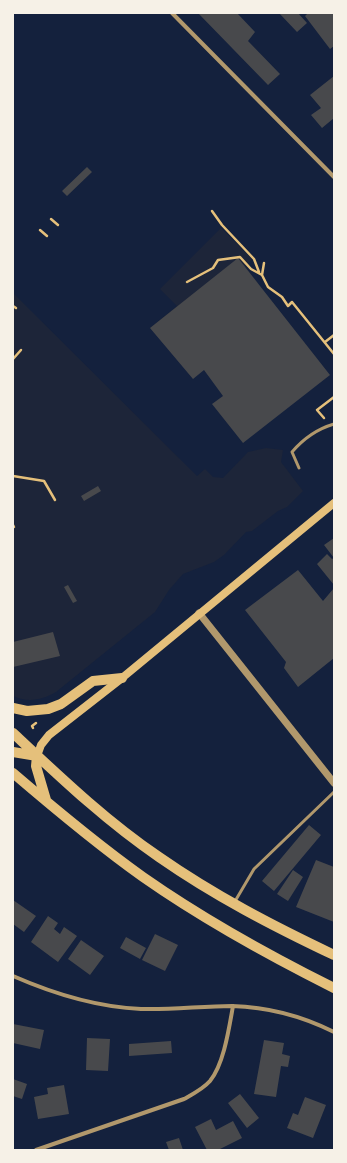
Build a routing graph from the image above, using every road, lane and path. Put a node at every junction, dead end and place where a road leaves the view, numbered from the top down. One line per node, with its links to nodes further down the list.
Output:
1 (172, 13): 2 (street)
2 (334, 177)
3 (212, 211): 9 (path)
4 (51, 219): 5 (path)
5 (58, 225)
6 (40, 230): 7 (path)
7 (47, 236)
8 (264, 263): 9 (path)
9 (261, 274): 10 (path); 12 (path)
10 (187, 282)
11 (334, 335): 12 (path)
12 (325, 342): 14 (path)
13 (21, 350): 15 (path)
14 (334, 354)
15 (13, 359)
16 (334, 397): 17 (path)
17 (324, 419)
18 (334, 424): 19 (lane)
19 (299, 468)
20 (13, 476): 21 (path)
21 (55, 500)
22 (334, 503): 23 (main road)
23 (198, 613): 24 (main road); 30 (street)
24 (122, 678): 25 (main road); 28 (main road)
25 (13, 708)
26 (13, 733): 28 (main road)
27 (13, 752): 28 (main road)
28 (37, 756): 32 (main road); 33 (main road)
29 (13, 773): 32 (main road)
30 (334, 783)
31 (334, 792): 33 (lane)
32 (46, 801): 36 (main road)
33 (233, 904): 34 (main road)
34 (334, 955)
35 (13, 976): 37 (street)
36 (334, 988)
37 (233, 1006): 38 (street); 39 (street)
38 (334, 1032)
39 (36, 1150)

